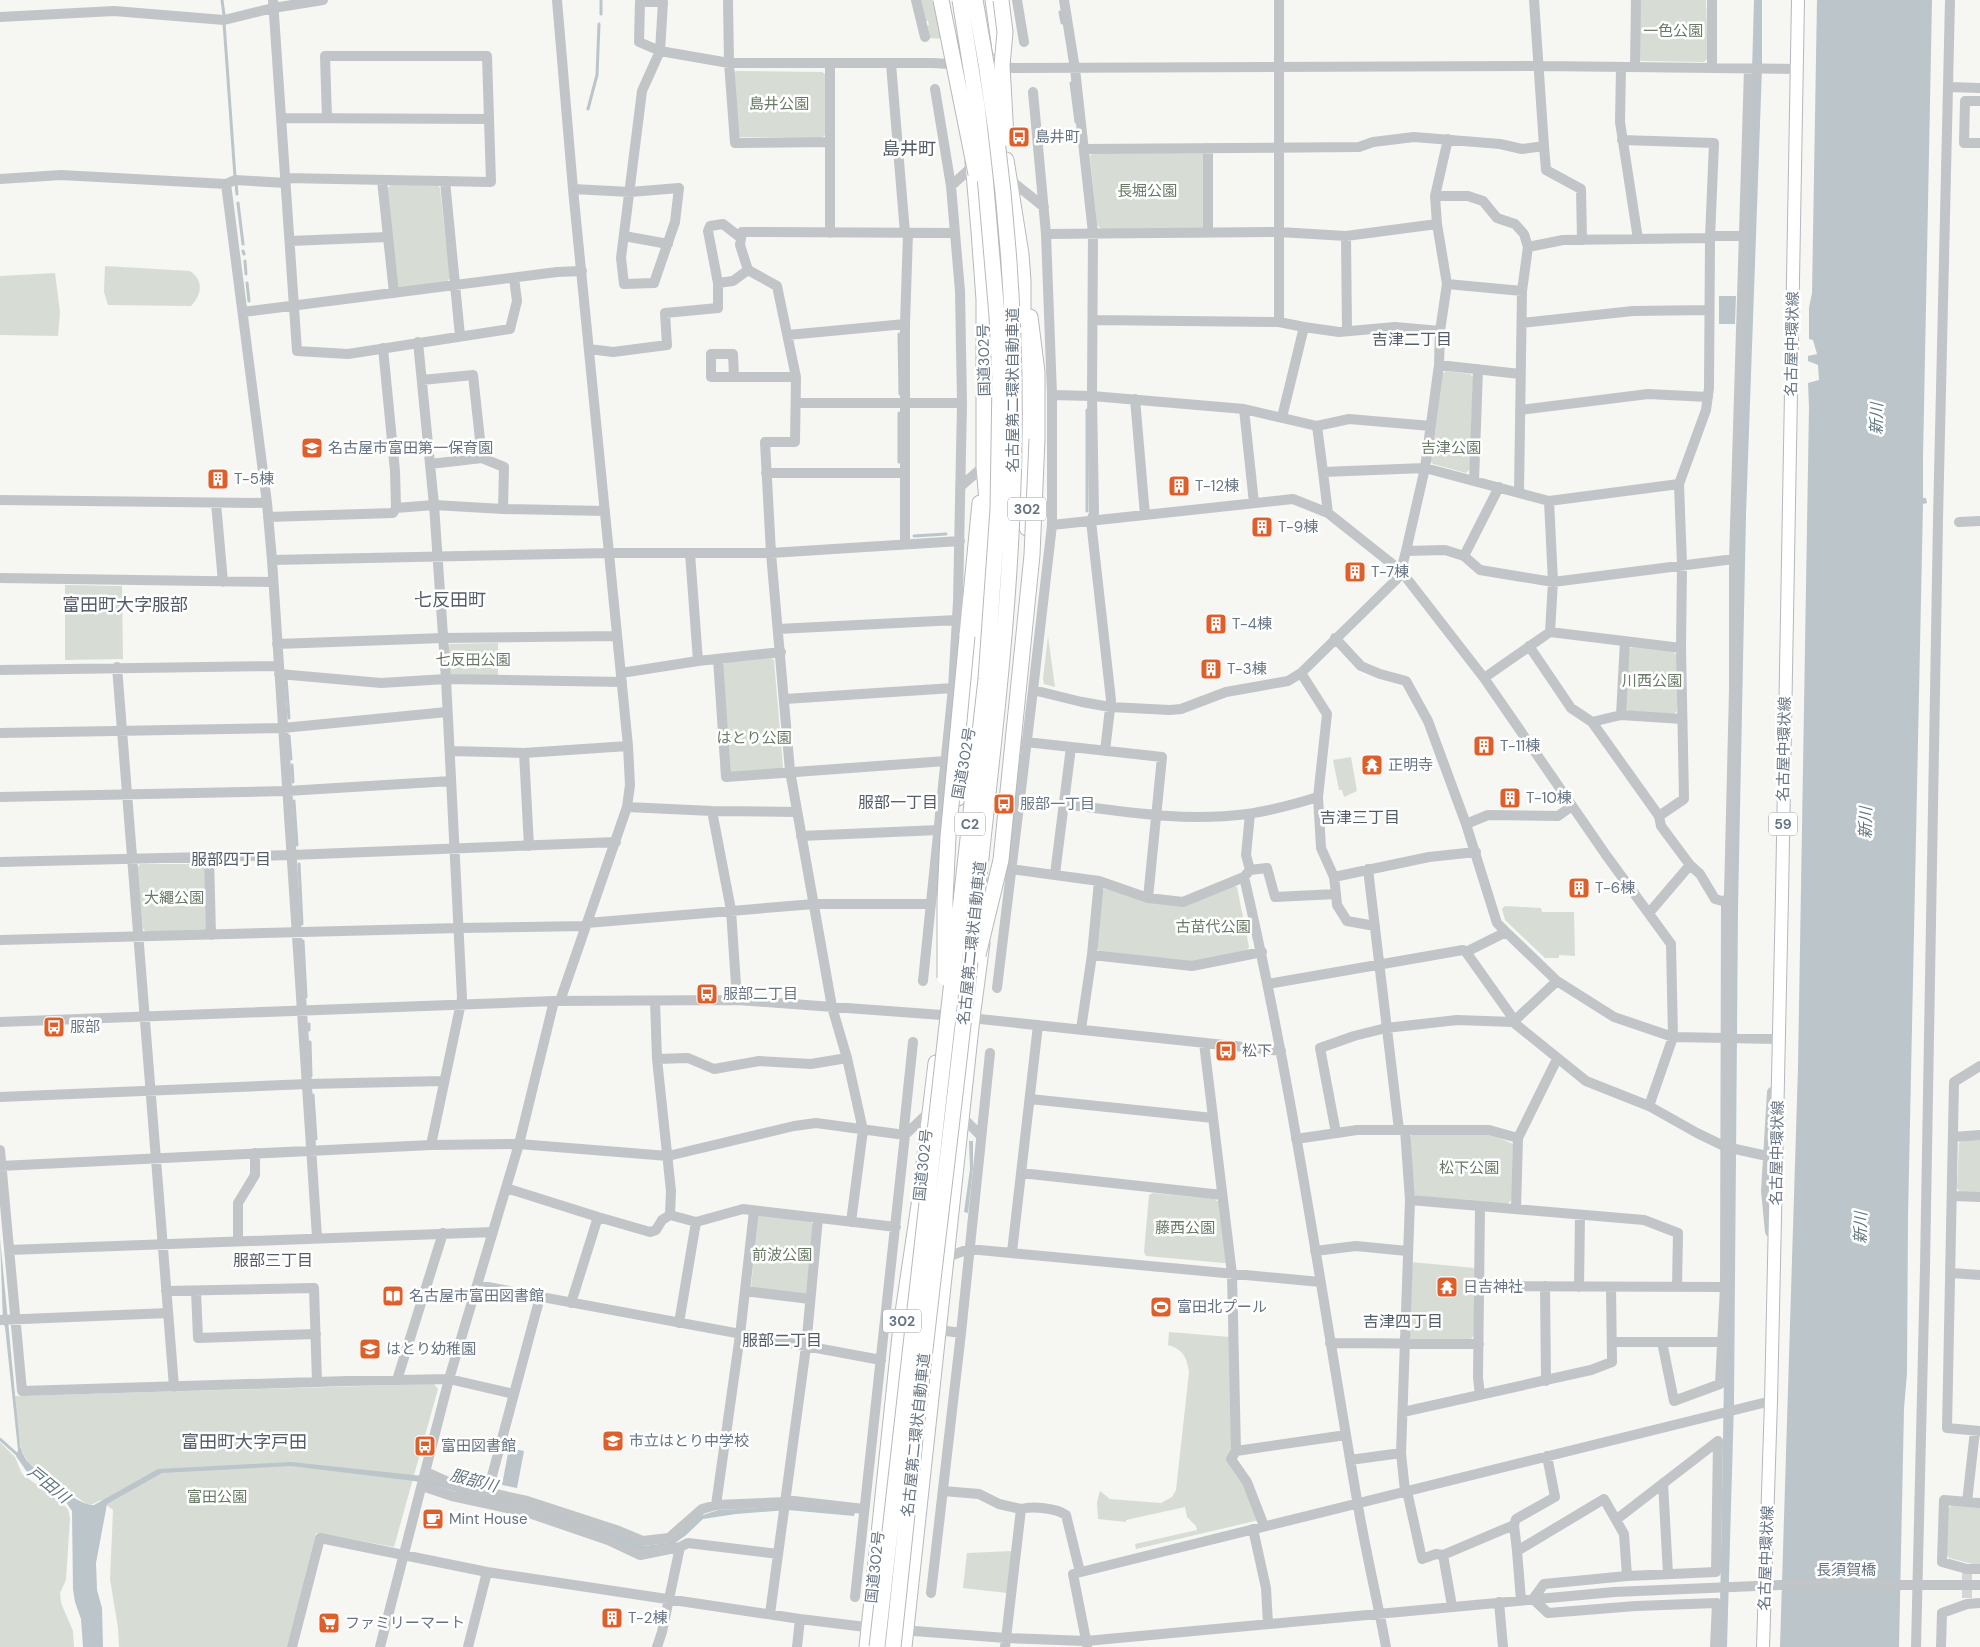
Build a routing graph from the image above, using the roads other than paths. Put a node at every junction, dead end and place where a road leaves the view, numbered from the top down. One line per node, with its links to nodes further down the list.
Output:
1 (323, 0): 20 (street)
2 (557, 0): 62 (street)
3 (728, 0): 25 (street)
4 (916, 0): 22 (street)
5 (934, 0): 28 (highway, 国道302号 / 302)
6 (942, 0): 85 (highway, bridge)
7 (960, 0): 85 (highway, 名古屋第二環状自動車道 / C2, bridge)
8 (975, 0): 116 (highway, 名古屋第二環状自動車道 / C2, bridge)
9 (981, 0): 29 (highway, 302)
10 (993, 0): 29 (highway, bridge)
11 (1001, 0): 29 (highway, bridge)
12 (1017, 0): 23 (street)
13 (1064, 0): 35 (street)
14 (1278, 0): 33 (street)
15 (1534, 0): 30 (street)
16 (1636, 0): 32 (street)
17 (1712, 0): 34 (street)
18 (1798, 0): 37 (main road, 名古屋中環状線 / 59)
19 (1950, 0): 38 (street)
20 (273, 4): 21 (street); 43 (street)
21 (0, 17)
22 (925, 37)
23 (1024, 42)
24 (660, 51): 24 (street); 25 (street); 63 (street)
25 (729, 63): 26 (street); 48 (street)
26 (830, 63): 27 (street); 48 (street)
27 (891, 64): 28 (street); 69 (street)
28 (955, 64): 29 (street); 54 (highway, 国道302号 / 302)
29 (996, 66): 35 (street); 56 (highway, 302); 116 (highway, bridge)
30 (1539, 66): 31 (street); 33 (street); 50 (street)
31 (1621, 67): 32 (street); 47 (street)
32 (1635, 67): 34 (street)
33 (1278, 68): 35 (street); 52 (street)
34 (1712, 68): 36 (street)
35 (1076, 69): 53 (street)
36 (1749, 69): 37 (street); 76 (street)
37 (1797, 69): 292 (main road, 名古屋中環状線 / 59)
38 (1949, 87): 39 (street); 435 (street)
39 (1980, 88)
40 (935, 89): 61 (street)
41 (1033, 92): 65 (street)
42 (1980, 101): 49 (street)
43 (281, 118): 44 (street); 57 (street)
44 (327, 118): 45 (street); 45 (street)
45 (489, 120): 59 (street)
46 (1448, 139): 50 (street); 52 (street); 64 (street)
47 (1622, 140): 78 (street); 80 (street)
48 (830, 142): 68 (street)
49 (1980, 143)
50 (1544, 146): 81 (street)
51 (1208, 148): 52 (street); 53 (street); 72 (street)
52 (1278, 148): 67 (street)
53 (1085, 149): 71 (street)
54 (973, 166): 61 (street); 132 (highway, 国道302号 / 302)
55 (0, 179): 60 (street)
56 (1009, 179): 65 (street); 89 (highway, 302)
57 (285, 180): 58 (street); 60 (street); 82 (street)
58 (382, 180): 59 (street); 77 (street)
59 (445, 181): 92 (street)
60 (226, 184): 97 (street)
61 (951, 186): 70 (street)
62 (573, 189): 63 (street); 87 (street)
63 (630, 192): 74 (street); 83 (street)
64 (1435, 196): 66 (street); 84 (street)
65 (1044, 207): 73 (street)
66 (1437, 224): 75 (street); 91 (street)
67 (1279, 232): 72 (street); 75 (street); 99 (street)
68 (830, 233): 69 (street); 79 (street)
69 (906, 233): 70 (street); 101 (street)
70 (956, 233): 121 (street)
71 (1093, 233): 72 (street); 73 (street); 98 (street)
72 (1208, 233)
73 (1046, 234): 117 (street)
74 (624, 236): 83 (street); 83 (street)
75 (1346, 236): 103 (street)
76 (1744, 236): 78 (street); 167 (street)
77 (388, 237): 82 (street); 94 (street)
78 (1710, 237): 80 (street); 96 (street)
79 (741, 238): 86 (street); 90 (street)
80 (1638, 239): 81 (street)
81 (1582, 240): 84 (street)
82 (290, 241): 95 (street)
83 (668, 244)
84 (1528, 247): 93 (street)
85 (992, 254): 290 (highway, 名古屋第二環状自動車道 / C2, bridge)
86 (748, 270): 90 (street); 105 (street)
87 (582, 271): 88 (street); 109 (street)
88 (514, 278): 92 (street); 106 (street)
89 (1023, 282): 129 (highway, 302); 288 (highway, bridge)
90 (718, 283): 109 (street)
91 (1447, 284): 93 (street); 104 (street)
92 (455, 285): 94 (street); 106 (street)
93 (1522, 292): 100 (street)
94 (394, 293): 95 (street)
95 (294, 306): 97 (street); 108 (street)
96 (1709, 310): 100 (street); 119 (street)
97 (243, 312): 146 (street)
98 (1093, 320): 99 (street); 118 (street)
99 (1279, 322): 102 (street)
100 (1522, 323): 112 (street)
101 (904, 324): 105 (street); 123 (street)
102 (1304, 328): 103 (street); 126 (street)
103 (1347, 331): 104 (street)
104 (1440, 331): 110 (street)
105 (788, 334): 114 (street)
106 (460, 336): 107 (street)
107 (418, 342): 108 (street); 115 (street)
108 (383, 348): 149 (street)
109 (589, 349): 151 (street)
110 (1439, 365): 111 (street); 128 (street)
111 (1478, 369): 112 (street); 138 (street)
112 (1520, 374): 125 (street)
113 (734, 377): 114 (street)
114 (796, 377): 122 (street)
115 (422, 380): 130 (street); 131 (street)
116 (1015, 381): 288 (highway, 名古屋第二環状自動車道 / C2, bridge)
117 (1052, 395): 118 (street); 134 (street)
118 (1092, 396): 120 (street); 155 (street)
119 (1708, 397): 125 (street); 139 (street)
120 (1135, 399): 124 (street); 153 (street)
121 (962, 403): 123 (street); 140 (street)
122 (797, 404): 123 (street); 136 (street)
123 (904, 404): 137 (street)
124 (1244, 409): 126 (street); 147 (street)
125 (1520, 410): 142 (street)
126 (1282, 417): 127 (street)
127 (1317, 426): 128 (street); 135 (street)
128 (1431, 426): 133 (street)
129 (1024, 451): 134 (street); 176 (highway, 302)
130 (482, 458): 131 (street); 150 (street)
131 (430, 464): 148 (street)
132 (984, 466): 140 (street); 250 (highway, 国道302号 / 302); 290 (highway, bridge)
133 (1425, 468): 135 (street); 138 (street); 161 (street)
134 (1051, 472): 158 (street)
135 (1323, 472): 152 (street)
136 (766, 473): 137 (street); 164 (street)
137 (904, 473): 160 (street)
138 (1474, 480): 141 (street)
139 (1679, 484): 144 (street); 169 (street)
140 (960, 486): 159 (street)
141 (1499, 487): 142 (street); 165 (street)
142 (1519, 492): 144 (street)
143 (0, 500): 145 (street)
144 (1549, 501): 174 (street)
145 (216, 503): 146 (street); 172 (street)
146 (267, 503): 154 (street)
147 (1254, 503): 152 (street); 153 (street)
148 (434, 505): 149 (street); 150 (street); 166 (street)
149 (396, 508): 154 (street)
150 (503, 510): 151 (street)
151 (604, 511): 162 (street)
152 (1328, 513): 170 (street)
153 (1145, 515): 155 (street)
154 (268, 517): 168 (street)
155 (1091, 521): 158 (street); 200 (street)
156 (1980, 521): 157 (street)
157 (1959, 522)
158 (1052, 525): 175 (street)
159 (960, 541): 160 (street); 177 (street)
160 (905, 544): 164 (street)
161 (1406, 551): 165 (street); 170 (street)
162 (609, 553): 163 (street); 166 (street); 180 (street)
163 (690, 553): 164 (street); 189 (street)
164 (770, 553): 178 (street)
165 (1464, 556): 174 (street)
166 (437, 557): 168 (street); 181 (street)
167 (1734, 559): 169 (street); 253 (street)
168 (272, 560): 173 (street)
169 (1682, 565): 174 (street); 186 (street)
170 (1401, 571): 182 (street); 195 (street)
171 (0, 578): 172 (street)
172 (223, 582): 173 (street)
173 (272, 582): 184 (street)
174 (1553, 582): 179 (street)
175 (1045, 583): 176 (street); 198 (street)
176 (1021, 607): 248 (highway, 302)
177 (957, 620): 178 (street); 197 (street)
178 (778, 629): 187 (street)
179 (1550, 632): 183 (street); 185 (street)
180 (617, 636): 181 (street); 194 (street)
181 (442, 638): 184 (street); 196 (street)
182 (1335, 638): 193 (street); 229 (street)
183 (1625, 641): 186 (street); 202 (street)
184 (277, 644): 192 (street)
185 (1529, 646): 195 (street); 204 (street)
186 (1681, 648): 203 (street)
187 (781, 652): 188 (street); 199 (street)
188 (718, 658): 189 (street); 215 (street)
189 (698, 661): 194 (street)
190 (116, 667): 191 (street); 192 (street); 206 (street)
191 (0, 670)
192 (278, 670): 196 (street); 205 (street)
193 (1301, 673): 200 (street); 220 (street)
194 (621, 678): 196 (street); 209 (street)
195 (1484, 678): 222 (street)
196 (446, 679): 201 (street)
197 (953, 688): 199 (street); 214 (street)
198 (1034, 690): 200 (street); 208 (street)
199 (785, 699): 215 (street)
200 (1110, 707): 212 (street)
201 (447, 712): 205 (street); 211 (street)
202 (1621, 715): 203 (street); 204 (street)
203 (1682, 719): 228 (street)
204 (1592, 722): 228 (street)
205 (283, 728): 206 (street); 217 (street)
206 (122, 730): 207 (street); 218 (street)
207 (0, 733)
208 (1026, 742): 210 (street); 237 (street)
209 (628, 746): 213 (street); 223 (street)
210 (1071, 747): 212 (street); 221 (street)
211 (450, 751): 213 (street); 216 (street)
212 (1105, 751): 227 (street)
213 (524, 753): 233 (street)
214 (946, 761): 215 (street); 230 (street)
215 (790, 771): 225 (street)
216 (452, 781): 217 (street); 234 (street)
217 (287, 791): 218 (street); 236 (street)
218 (127, 794): 219 (street); 239 (street)
219 (0, 797)
220 (1318, 797): 226 (street); 247 (street)
221 (1064, 804): 227 (street); 246 (street)
222 (1572, 806): 229 (street); 257 (street)
223 (627, 807): 224 (street); 232 (street)
224 (712, 811): 225 (street); 256 (street)
225 (796, 812): 231 (street)
226 (1250, 814): 227 (street); 245 (street)
227 (1155, 816): 252 (street)
228 (1659, 816): 242 (street)
229 (1466, 824): 235 (street)
230 (938, 830): 231 (street); 240 (street)
231 (801, 836): 254 (street)
232 (616, 842): 233 (street); 258 (street)
233 (529, 846): 234 (street)
234 (455, 849): 236 (street); 260 (street)
235 (1476, 852): 244 (street); 262 (street)
236 (292, 855): 238 (street); 261 (street)
237 (1012, 856): 243 (street); 248 (street)
238 (210, 857): 239 (street); 263 (street)
239 (132, 859): 241 (street); 264 (street)
240 (936, 860): 250 (street); 255 (street)
241 (0, 862)
242 (1690, 866): 253 (street); 257 (street)
243 (1010, 869): 246 (street); 273 (street)
244 (1368, 869): 247 (street); 259 (street)
245 (1247, 873): 251 (street); 252 (street); 266 (street)
246 (1055, 874): 249 (street)
247 (1334, 877): 251 (street)
248 (992, 878): 282 (highway, 302)
249 (1100, 881): 252 (street); 268 (street)
250 (950, 882): 280 (highway, 国道302号 / 302)
251 (1336, 894): 259 (street)
252 (1148, 898)
253 (1726, 902): 291 (street)
254 (814, 904): 255 (street); 256 (street); 278 (street)
255 (931, 904): 270 (street)
256 (731, 910): 258 (street); 274 (street)
257 (1650, 913): 289 (street)
258 (586, 925): 260 (street); 275 (street)
259 (1375, 926): 269 (street)
260 (459, 928): 261 (street); 277 (street)
261 (296, 932): 263 (street); 279 (street)
262 (1506, 932): 267 (street); 271 (street)
263 (211, 935): 264 (street)
264 (138, 936): 265 (street); 281 (street)
265 (0, 940)
266 (1262, 952): 268 (street); 272 (street)
267 (1466, 952): 269 (street); 283 (street)
268 (1092, 955): 287 (street)
269 (1379, 966): 272 (street); 286 (street)
270 (923, 981)
271 (1557, 982): 283 (street); 289 (street)
272 (1268, 984): 295 (street)
273 (997, 988)
274 (736, 1000): 276 (street); 278 (street)
275 (557, 1001): 276 (street); 277 (street); 320 (street)
276 (655, 1001): 299 (street)
277 (461, 1005): 279 (street); 302 (street)
278 (832, 1006): 280 (street); 298 (street)
279 (302, 1012): 281 (street); 303 (street)
280 (942, 1015): 282 (street); 308 (highway, 国道302号 / 302)
281 (143, 1016): 284 (street); 304 (street)
282 (972, 1018): 285 (street); 309 (highway, 302)
283 (1514, 1021): 286 (street); 300 (street)
284 (0, 1022)
285 (1038, 1025): 287 (street); 306 (street)
286 (1386, 1028): 312 (street); 313 (street)
287 (1082, 1029): 294 (street)
288 (962, 1030): 461 (highway, 名古屋第二環状自動車道 / C2, bridge)
289 (1673, 1037): 291 (street); 307 (street)
290 (946, 1039): 460 (highway, 名古屋第二環状自動車道 / C2, bridge)
291 (1726, 1039): 292 (street); 322 (street)
292 (1777, 1039): 297 (main road, 名古屋中環状線 / 59)
293 (913, 1042): 314 (street)
294 (1204, 1043): 295 (street); 310 (street)
295 (1281, 1051): 319 (street)
296 (990, 1053): 316 (street)
297 (1778, 1054): 327 (street); 357 (main road, 名古屋中環状線 / 59)
298 (847, 1058): 299 (street); 311 (street)
299 (657, 1059): 326 (street)
300 (1556, 1059): 307 (street); 318 (street)
301 (1980, 1066): 317 (street)
302 (443, 1080): 303 (street); 321 (street)
303 (307, 1084): 304 (street); 324 (street)
304 (150, 1091): 305 (street); 328 (street)
305 (0, 1097)
306 (1030, 1099): 310 (street); 330 (street)
307 (1649, 1106): 322 (street)
308 (929, 1112): 314 (street); 378 (highway, 国道302号 / 302)
309 (962, 1117): 316 (street); 356 (highway, 302)
310 (1213, 1118): 332 (street)
311 (863, 1130): 314 (street); 326 (street); 344 (street)
312 (1402, 1130): 313 (street); 318 (street); 335 (street)
313 (1336, 1133): 319 (street)
314 (905, 1135): 345 (street)
315 (1980, 1135): 317 (street)
316 (981, 1136): 351 (street)
317 (1953, 1137): 333 (street)
318 (1518, 1138): 337 (street)
319 (1296, 1139): 353 (street)
320 (519, 1144): 321 (street); 326 (street); 331 (street)
321 (431, 1145): 324 (street)
322 (1726, 1147): 327 (street); 368 (street)
323 (0, 1150): 329 (street)
324 (311, 1150): 325 (street); 348 (street)
325 (255, 1153): 328 (street); 349 (street)
326 (668, 1156): 339 (street)
327 (1767, 1156): 357 (street)
328 (156, 1158): 329 (street); 350 (street)
329 (1, 1166): 352 (street)
330 (1021, 1173): 332 (street); 355 (street)
331 (506, 1188): 341 (street); 346 (street)
332 (1222, 1195): 359 (street)
333 (1953, 1196): 334 (street); 358 (street)
334 (1980, 1197)
335 (1410, 1200): 336 (street); 354 (street)
336 (1480, 1206): 337 (street); 363 (street)
337 (1516, 1209): 340 (street)
338 (754, 1211): 342 (street); 343 (street); 371 (street)
339 (670, 1215): 341 (street); 343 (street)
340 (1580, 1215): 365 (street); 367 (street)
341 (598, 1217): 374 (street)
342 (818, 1218): 344 (street); 373 (street)
343 (696, 1222): 377 (street)
344 (851, 1222): 345 (street)
345 (896, 1227): 390 (street)
346 (493, 1232): 347 (street); 362 (street)
347 (443, 1233): 348 (street); 392 (street)
348 (317, 1237): 349 (street)
349 (238, 1240): 350 (street)
350 (163, 1243): 352 (street); 370 (street)
351 (970, 1248): 355 (street); 356 (street); 380 (street)
352 (9, 1250): 376 (street)
353 (1315, 1251): 354 (street); 361 (street)
354 (1408, 1251): 387 (street)
355 (1012, 1252): 359 (street)
356 (947, 1257): 379 (highway, 302)
357 (1777, 1258): 398 (main road, 名古屋中環状線 / 59)
358 (1951, 1273): 360 (street); 400 (street)
359 (1232, 1274): 361 (street); 402 (street)
360 (1980, 1275)
361 (1320, 1282): 386 (street)
362 (477, 1285): 372 (street); 391 (street)
363 (1479, 1286): 364 (street); 388 (street)
364 (1545, 1286): 365 (street); 393 (street)
365 (1579, 1287): 366 (street)
366 (1611, 1287): 367 (street); 383 (street)
367 (1677, 1287): 368 (street)
368 (1725, 1287): 385 (street)
369 (196, 1290): 370 (street); 381 (street); 381 (street)
370 (166, 1291): 375 (street)
371 (745, 1291): 373 (street); 382 (street)
372 (540, 1297): 374 (street); 396 (street)
373 (810, 1299): 389 (street)
374 (571, 1303): 377 (street)
375 (168, 1313): 376 (street); 395 (street)
376 (6, 1319): 395 (street)
377 (679, 1323): 382 (street)
378 (901, 1326): 379 (street); 425 (highway, 国道302号 / 302)
379 (939, 1330): 380 (street); 451 (highway, 302)
380 (961, 1333): 410 (street)
381 (316, 1334): 394 (street)
382 (740, 1335): 389 (street); 416 (street)
383 (1612, 1342): 384 (street); 393 (street)
384 (1662, 1342): 385 (street); 385 (street)
385 (1722, 1342)
386 (1330, 1343): 387 (street); 401 (street)
387 (1404, 1343): 388 (street); 399 (street)
388 (1478, 1344): 397 (street)
389 (806, 1347): 390 (street); 412 (street)
390 (881, 1360): 417 (street)
391 (449, 1379): 392 (street); 396 (street); 406 (street)
392 (397, 1380): 394 (street)
393 (1546, 1381): 397 (street)
394 (317, 1382): 395 (street)
395 (174, 1387)
396 (514, 1394): 409 (street)
397 (1480, 1396): 399 (street)
398 (1771, 1401): 404 (street); 437 (main road, 名古屋中環状線 / 59)
399 (1403, 1412): 403 (street)
400 (1978, 1431): 413 (street)
401 (1346, 1436): 402 (street); 405 (street)
402 (1236, 1451): 422 (street)
403 (1401, 1453): 405 (street); 411 (street)
404 (1547, 1456): 411 (street); 420 (street)
405 (1350, 1460): 415 (street)
406 (426, 1474): 408 (street); 409 (street)
407 (1663, 1483): 419 (street); 433 (street); 433 (street)
408 (422, 1486): 424 (street); 428 (street)
409 (488, 1491): 424 (street)
410 (943, 1491): 418 (street); 438 (street)
411 (1406, 1491): 415 (street); 429 (street)
412 (785, 1501): 416 (street); 417 (street); 427 (street)
413 (1967, 1502): 414 (street); 430 (street)
414 (1980, 1503)
415 (1357, 1504): 422 (street); 446 (street)
416 (716, 1505): 424 (street)
417 (864, 1509): 421 (street)
418 (1021, 1509): 432 (street); 452 (street)
419 (1617, 1519): 426 (street); 434 (street)
420 (1514, 1525): 426 (street); 429 (street)
421 (862, 1526): 425 (street); 440 (street)
422 (1264, 1526): 423 (street)
423 (1253, 1529): 432 (street); 449 (street)
424 (674, 1544): 427 (street); 439 (street)
425 (877, 1550): 450 (highway, 国道302号 / 302)
426 (1517, 1551): 442 (street)
427 (778, 1554): 447 (street)
428 (403, 1555): 431 (street, 長須賀橋); 454 (street, 長須賀橋); 455 (street)
429 (1443, 1555): 445 (street)
430 (1980, 1569)
431 (487, 1572): 439 (street, 長須賀橋); 456 (street)
432 (1080, 1572): 453 (street)
433 (1668, 1574): 434 (street)
434 (1626, 1576): 441 (street)
435 (1915, 1585): 436 (street, 長須賀橋); 437 (street, 長須賀橋); 467 (street)
436 (1980, 1585)
437 (1765, 1586): 441 (street, 長須賀橋); 466 (main road, 名古屋中環状線 / 59)
438 (931, 1593)
439 (670, 1598): 447 (street, 長須賀橋); 457 (street)
440 (855, 1598)
441 (1534, 1599): 442 (street, 長須賀橋); 465 (street)
442 (1521, 1600): 443 (street, 長須賀橋)
443 (1499, 1602): 445 (street, 長須賀橋); 464 (street)
444 (1980, 1603): 468 (street)
445 (1452, 1606): 446 (street, 長須賀橋)
446 (1380, 1612): 449 (street, 長須賀橋); 463 (street)
447 (770, 1614): 448 (street, 長須賀橋)
448 (800, 1619): 450 (street, 長須賀橋); 458 (street)
449 (1268, 1624): 453 (street, 長須賀橋)
450 (869, 1627): 451 (street, 長須賀橋); 459 (highway, 国道302号 / 302)
451 (906, 1631): 452 (street, 長須賀橋); 462 (highway, 302)
452 (1006, 1642): 453 (street, 長須賀橋)
453 (1087, 1644)
454 (292, 1647)
455 (380, 1647)
456 (468, 1647)
457 (657, 1647)
458 (797, 1647)
459 (867, 1647)
460 (877, 1647)
461 (893, 1647)
462 (904, 1647)
463 (1386, 1647)
464 (1503, 1647)
465 (1715, 1647)
466 (1763, 1647)
467 (1916, 1647)
468 (1941, 1647)

